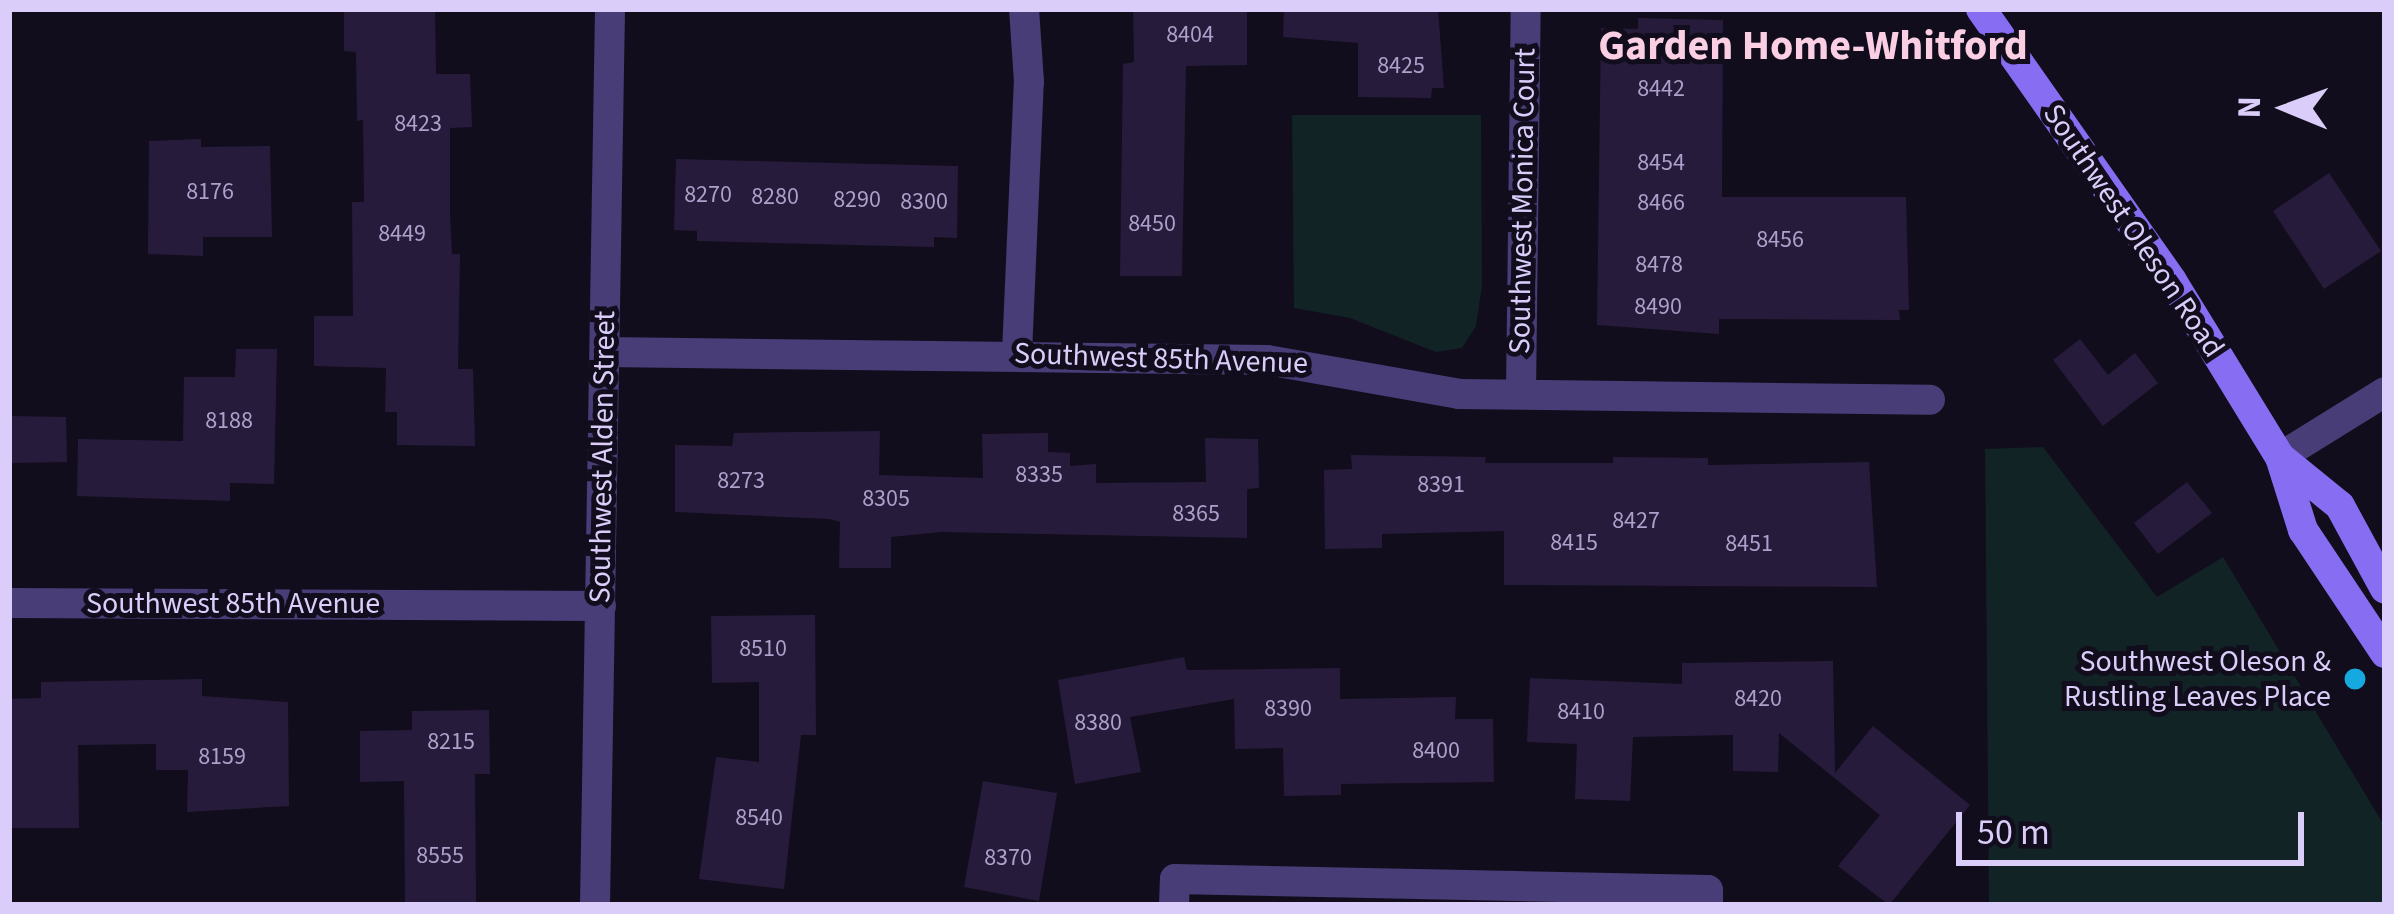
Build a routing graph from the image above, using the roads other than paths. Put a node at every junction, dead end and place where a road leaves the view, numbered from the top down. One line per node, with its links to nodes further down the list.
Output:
1 (610, 9): 5 (street, Southwest Alden Street)
2 (1024, 9): 6 (street)
3 (1526, 9): 8 (street, Southwest Monica Court)
4 (1981, 9): 10 (main road, Southwest Oleson Road)
5 (605, 352): 6 (street, Southwest 85th Avenue); 13 (street, Southwest Alden Street)
6 (1018, 353): 8 (street, Southwest 85th Avenue)
7 (2385, 392): 10 (street)
8 (1521, 393): 9 (street, Southwest 85th Avenue)
9 (1930, 400)
10 (2280, 457): 11 (main road, Southwest Oleson Road); 14 (main road, Southwest Oleson Road)
11 (2385, 589)
12 (9, 604): 13 (street, Southwest 85th Avenue)
13 (601, 606): 15 (street, Southwest Alden Street)
14 (2385, 653)
15 (596, 905)
16 (1174, 905): 17 (street)
17 (1708, 905)

